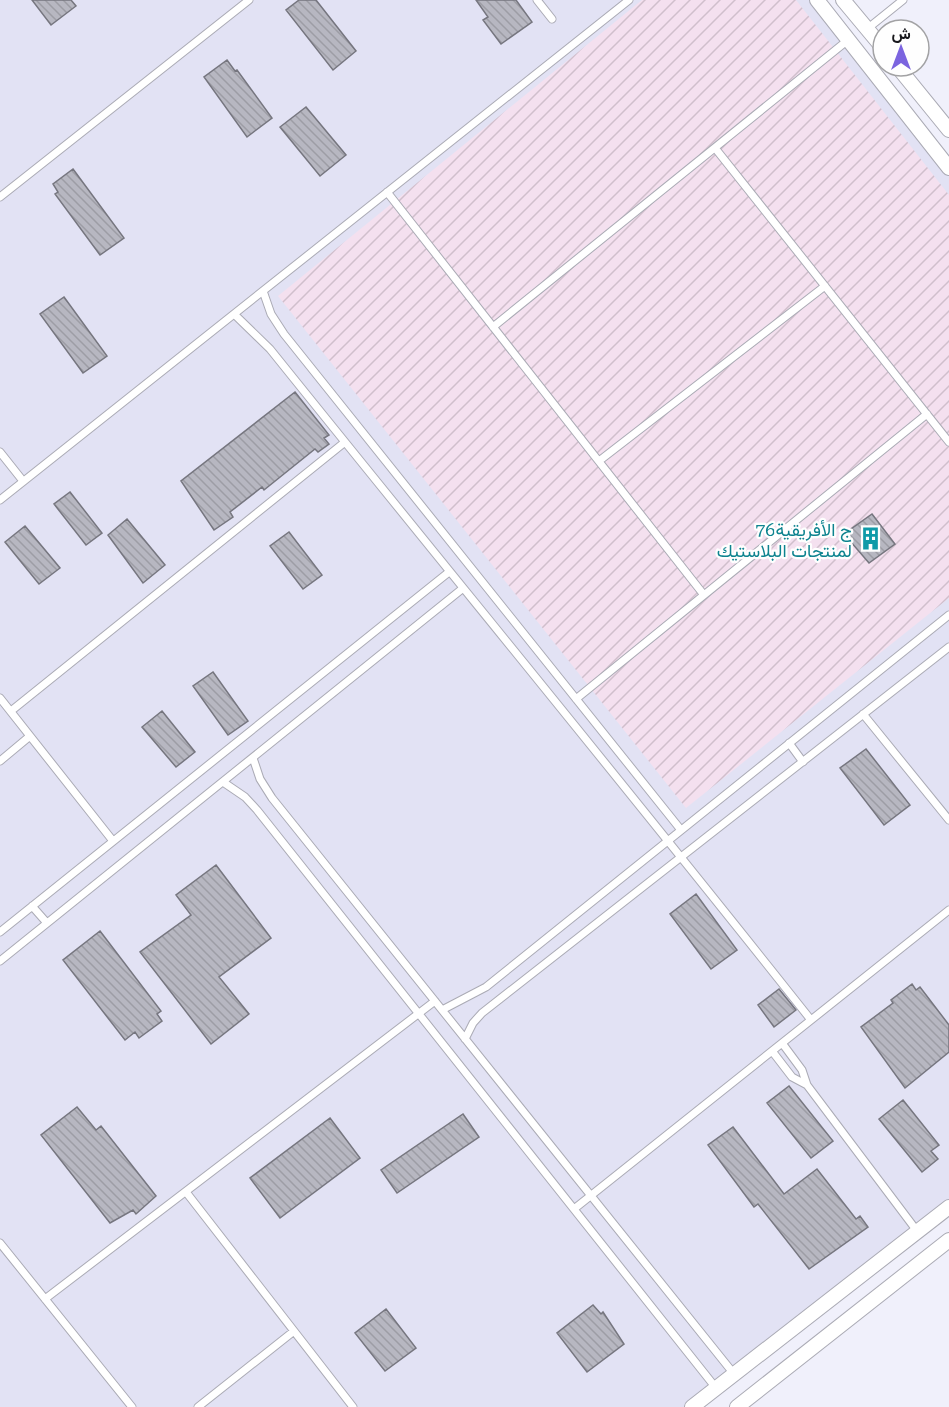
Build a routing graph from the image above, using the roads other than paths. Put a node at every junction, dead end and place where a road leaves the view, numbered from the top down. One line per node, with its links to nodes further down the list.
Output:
1 (249, 0): 16 (lane)
2 (537, 0): 7 (lane)
3 (629, 0): 15 (lane)
4 (817, 0): 10 (street)
5 (843, 0): 8 (street)
6 (903, 0): 8 (lane)
7 (552, 19)
8 (867, 29): 9 (street)
9 (871, 34)
10 (848, 40): 13 (lane); 14 (street)
11 (907, 78): 12 (street)
12 (949, 130)
13 (715, 148): 17 (lane); 20 (lane)
14 (949, 168)
15 (387, 192): 18 (lane); 20 (lane)
16 (0, 197)
17 (825, 286): 21 (lane); 25 (lane)
18 (263, 291): 19 (lane); 34 (lane)
19 (234, 314): 22 (lane); 26 (lane)
20 (493, 327): 25 (lane)
21 (927, 414): 23 (lane); 30 (lane)
22 (345, 442): 28 (lane); 35 (lane)
23 (949, 442)
24 (0, 452): 26 (lane)
25 (599, 461): 30 (lane)
26 (23, 481): 27 (lane)
27 (2, 495)
28 (449, 572): 29 (lane); 46 (lane)
29 (462, 589): 39 (lane); 45 (lane)
30 (704, 595): 34 (lane)
31 (949, 615): 38 (lane)
32 (949, 647): 36 (lane)
33 (0, 698): 35 (lane)
34 (576, 699): 44 (lane)
35 (10, 711): 37 (lane)
36 (863, 714): 41 (lane); 43 (lane)
37 (30, 736): 40 (lane); 46 (lane)
38 (789, 743): 41 (lane); 44 (lane)
39 (253, 758): 42 (lane); 53 (lane)
40 (0, 761)
41 (803, 762): 47 (lane)
42 (223, 782): 50 (lane); 55 (lane)
43 (949, 820)
44 (681, 830): 45 (lane)
45 (669, 840): 47 (lane); 54 (lane)
46 (113, 841): 48 (lane)
47 (682, 856): 56 (lane); 57 (lane)
48 (32, 906): 50 (lane); 51 (lane)
49 (949, 910): 56 (lane)
50 (47, 923): 52 (lane)
51 (0, 932)
52 (0, 961)
53 (435, 1001): 54 (lane); 55 (lane)
54 (442, 1010): 57 (lane)
55 (418, 1013): 61 (lane); 64 (lane)
56 (811, 1020): 58 (lane)
57 (465, 1039): 62 (lane)
58 (782, 1043): 59 (lane); 60 (lane)
59 (772, 1051): 60 (lane); 62 (lane)
60 (807, 1085): 65 (lane)
61 (186, 1192): 68 (lane); 70 (lane)
62 (591, 1196): 64 (lane); 72 (lane)
63 (949, 1206): 65 (street)
64 (574, 1209): 73 (lane)
65 (917, 1231): 69 (street)
66 (949, 1240): 71 (street)
67 (0, 1243): 68 (lane)
68 (45, 1299): 74 (lane)
69 (813, 1313): 71 (street); 72 (street)
70 (294, 1331): 75 (lane); 76 (lane)
71 (828, 1335): 78 (street)
72 (734, 1374): 73 (street)
73 (716, 1388): 77 (street)
74 (132, 1407)
75 (198, 1407)
76 (353, 1407)
77 (692, 1407)
78 (737, 1407)

